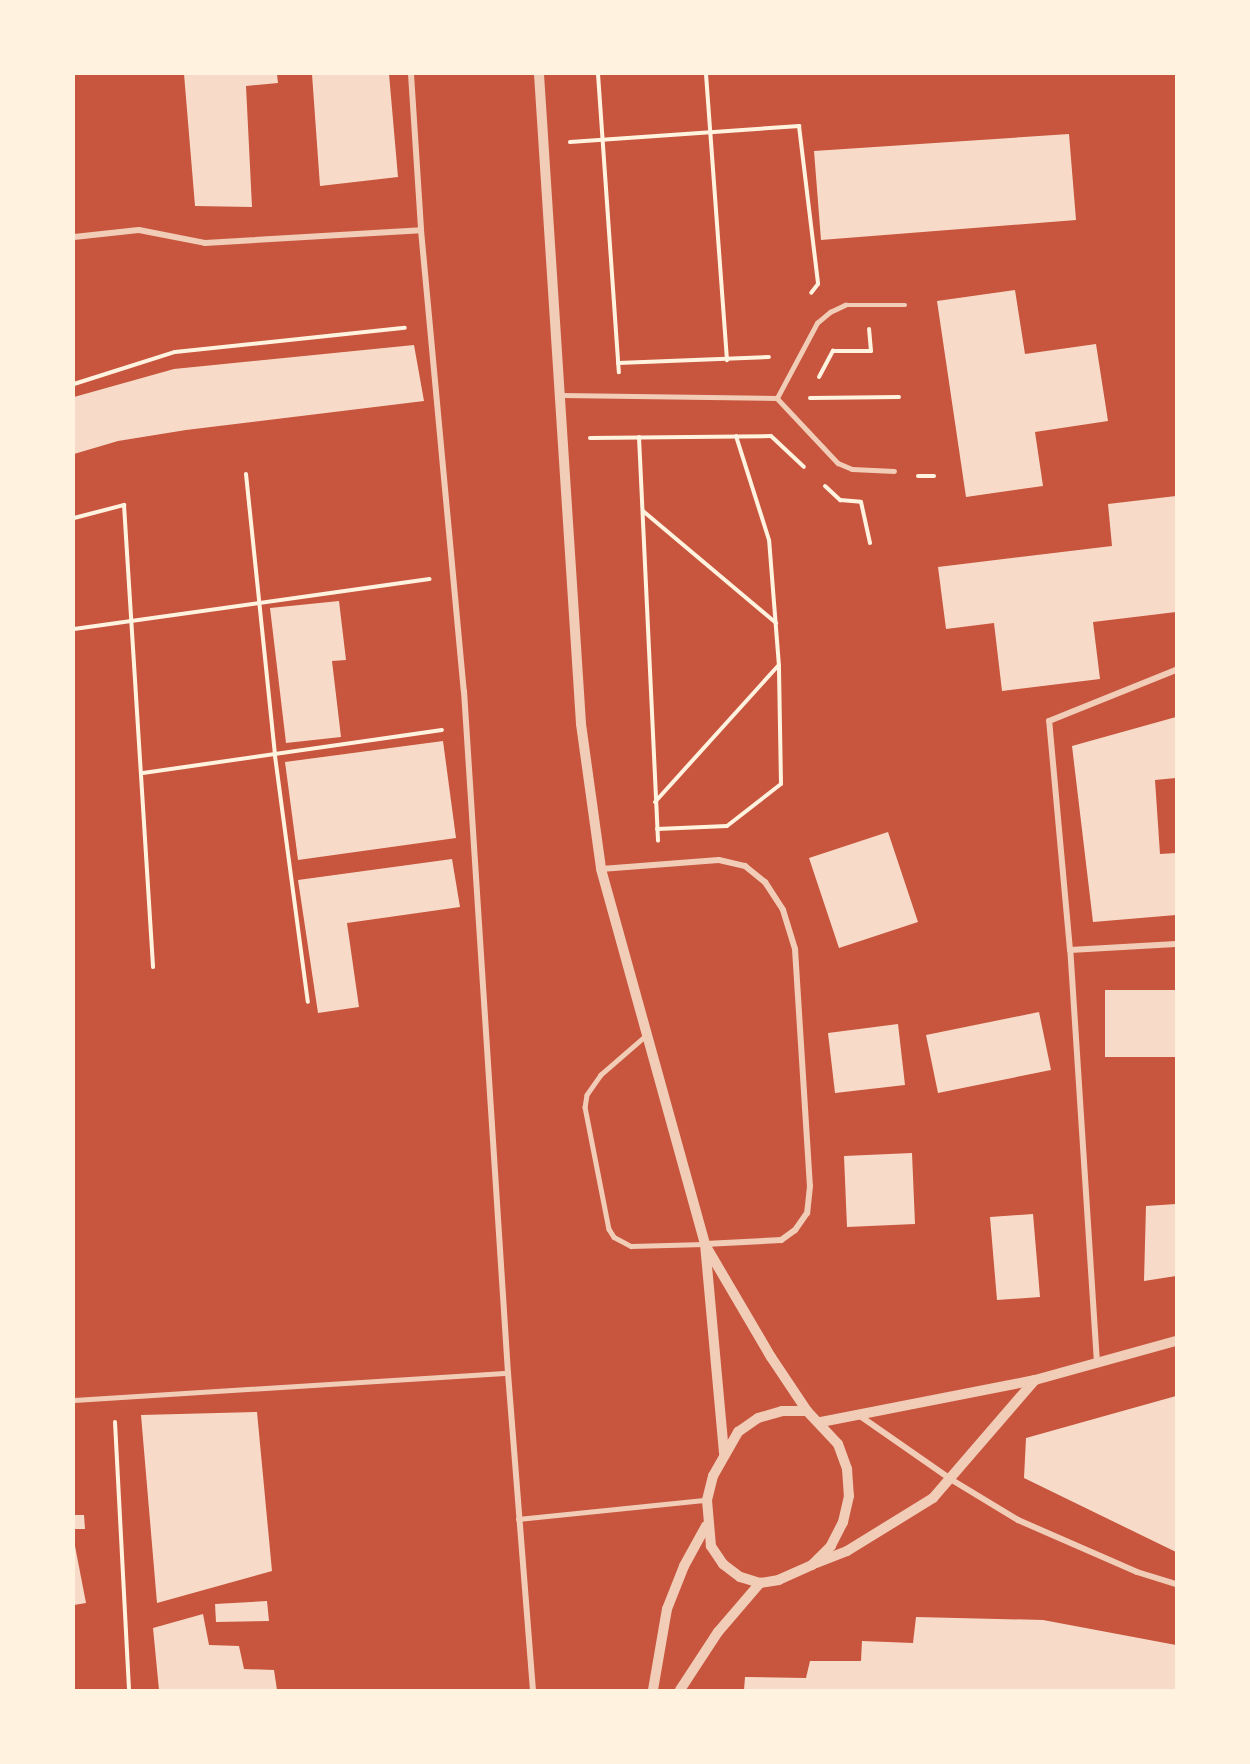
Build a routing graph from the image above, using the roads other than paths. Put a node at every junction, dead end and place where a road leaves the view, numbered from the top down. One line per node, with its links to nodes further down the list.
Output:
1 (411, 74): 3 (street)
2 (539, 74): 6 (street)
3 (421, 231): 4 (street); 17 (street)
4 (74, 237)
5 (905, 306): 7 (lane)
6 (559, 395): 7 (lane); 10 (street)
7 (777, 398): 8 (lane)
8 (894, 471)
9 (1176, 670): 12 (street)
10 (601, 869): 13 (street); 14 (street)
11 (1176, 944): 12 (street)
12 (1070, 950): 16 (street)
13 (647, 1035): 14 (street); 14 (lane)
14 (705, 1244): 20 (street); 23 (street)
15 (1176, 1341): 16 (street)
16 (1097, 1363): 18 (street)
17 (508, 1373): 19 (street); 26 (street)
18 (1035, 1380): 21 (street); 24 (street)
19 (74, 1400)
20 (807, 1411): 22 (street); 23 (street)
21 (860, 1416): 22 (street); 24 (street)
22 (821, 1422): 28 (street)
23 (724, 1453): 25 (street)
24 (952, 1480): 28 (street); 30 (street)
25 (707, 1500): 26 (lane); 27 (street)
26 (518, 1519): 31 (street)
27 (706, 1526): 29 (street); 32 (street)
28 (812, 1565): 29 (street)
29 (760, 1583): 33 (street)
30 (1176, 1584)
31 (533, 1690)
32 (653, 1690)
33 (680, 1690)

